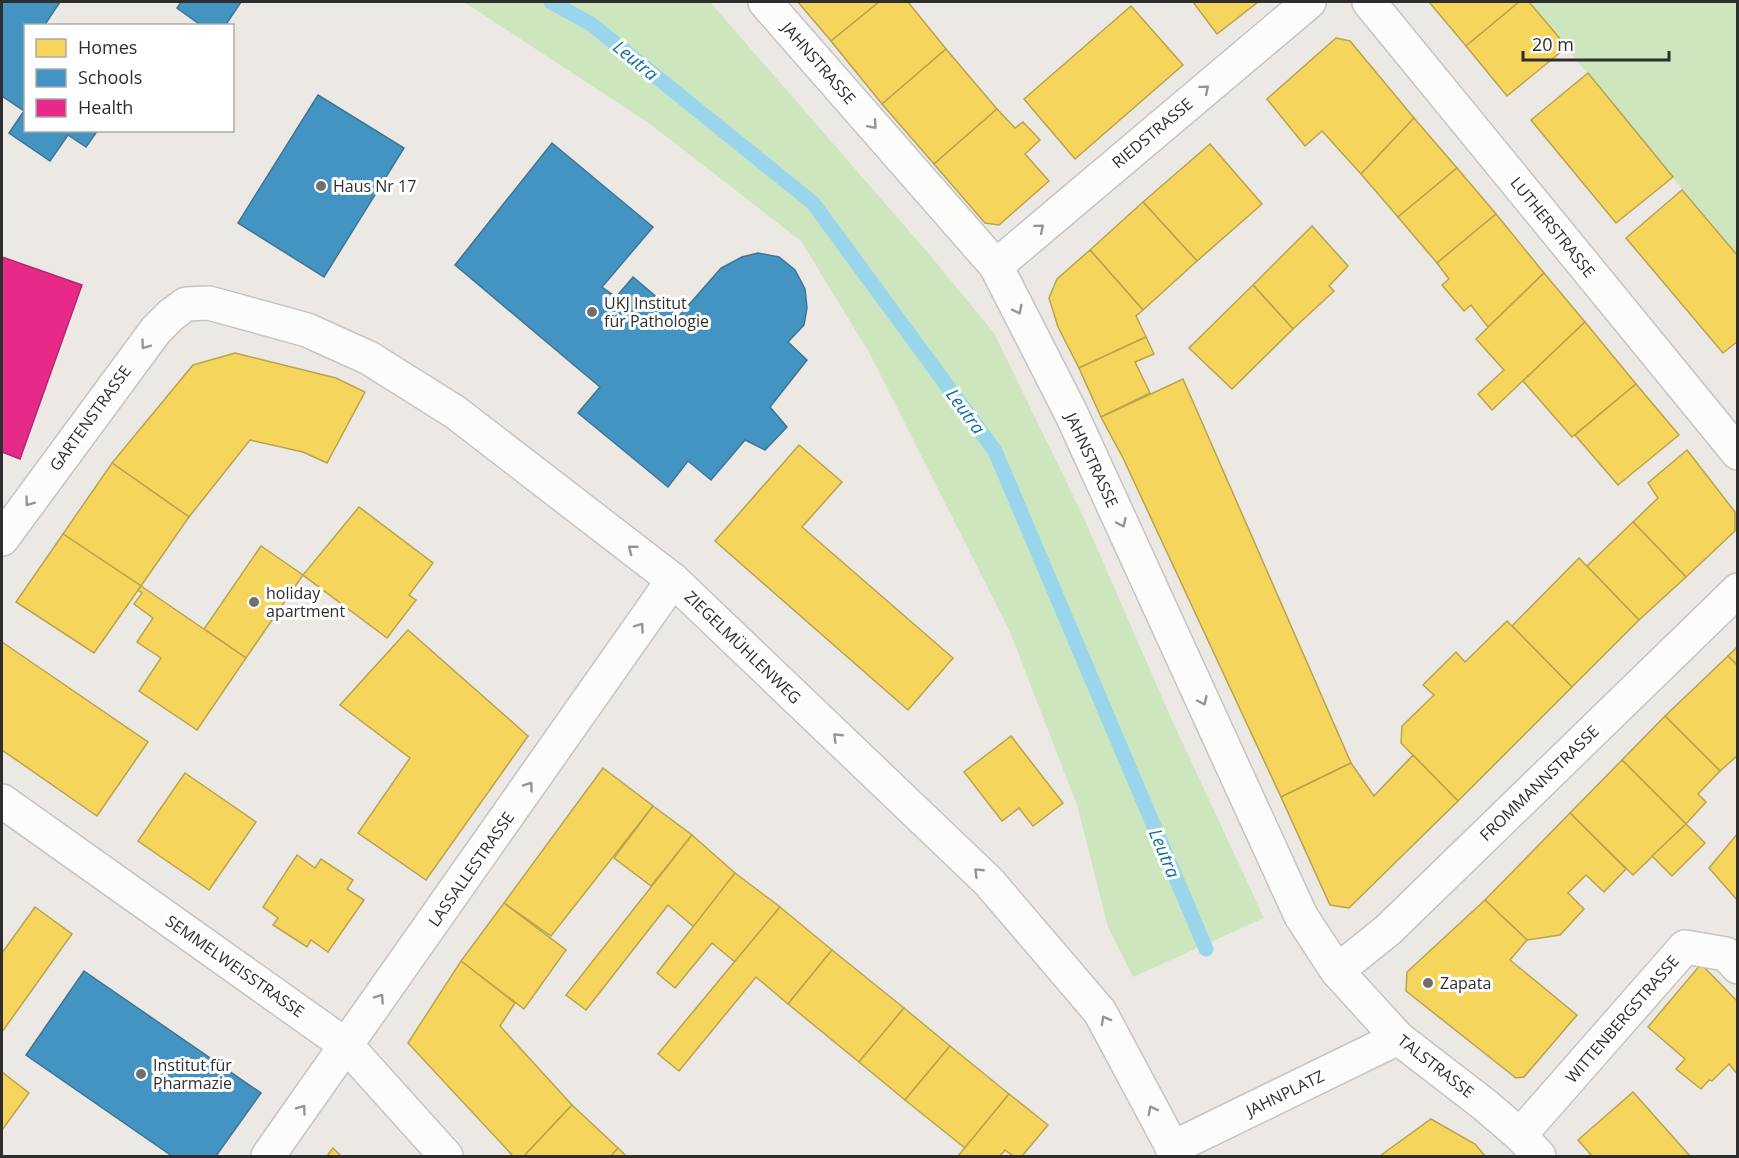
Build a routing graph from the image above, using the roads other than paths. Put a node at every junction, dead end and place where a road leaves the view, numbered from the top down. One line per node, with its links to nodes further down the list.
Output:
1 (765, 2): 4 (street, JAHNSTRASSE, one-way to 4)
2 (1309, 2): 4 (street, RIEDSTRASSE, one-way to 2)
3 (1369, 2): 6 (street, LUTHERSTRASSE)
4 (996, 266): 12 (street, JAHNSTRASSE, one-way to 12)
5 (186, 304): 7 (street, GARTENSTRASSE, one-way to 7); 8 (street, ZIEGELMÜHLENWEG, one-way to 5)
6 (1737, 453)
7 (2, 539)
8 (673, 580): 14 (street, LASSALLESTRASSE, one-way to 8); 16 (street, ZIEGELMÜHLENWEG, one-way to 8)
9 (1737, 590): 12 (street, FROMMANNSTRASSE)
10 (2, 801): 14 (street, SEMMELWEISSTRASSE)
11 (1737, 967): 15 (street, WITTENBERGSTRASSE)
12 (1337, 971): 13 (street, TALSTRASSE)
13 (1398, 1038): 15 (street, TALSTRASSE); 16 (street, JAHNPLATZ)
14 (347, 1046): 17 (street, LASSALLESTRASSE, one-way to 14); 18 (street, SEMMELWEISSTRASSE)
15 (1529, 1146)
16 (1175, 1152)
17 (268, 1156)
18 (446, 1156)

